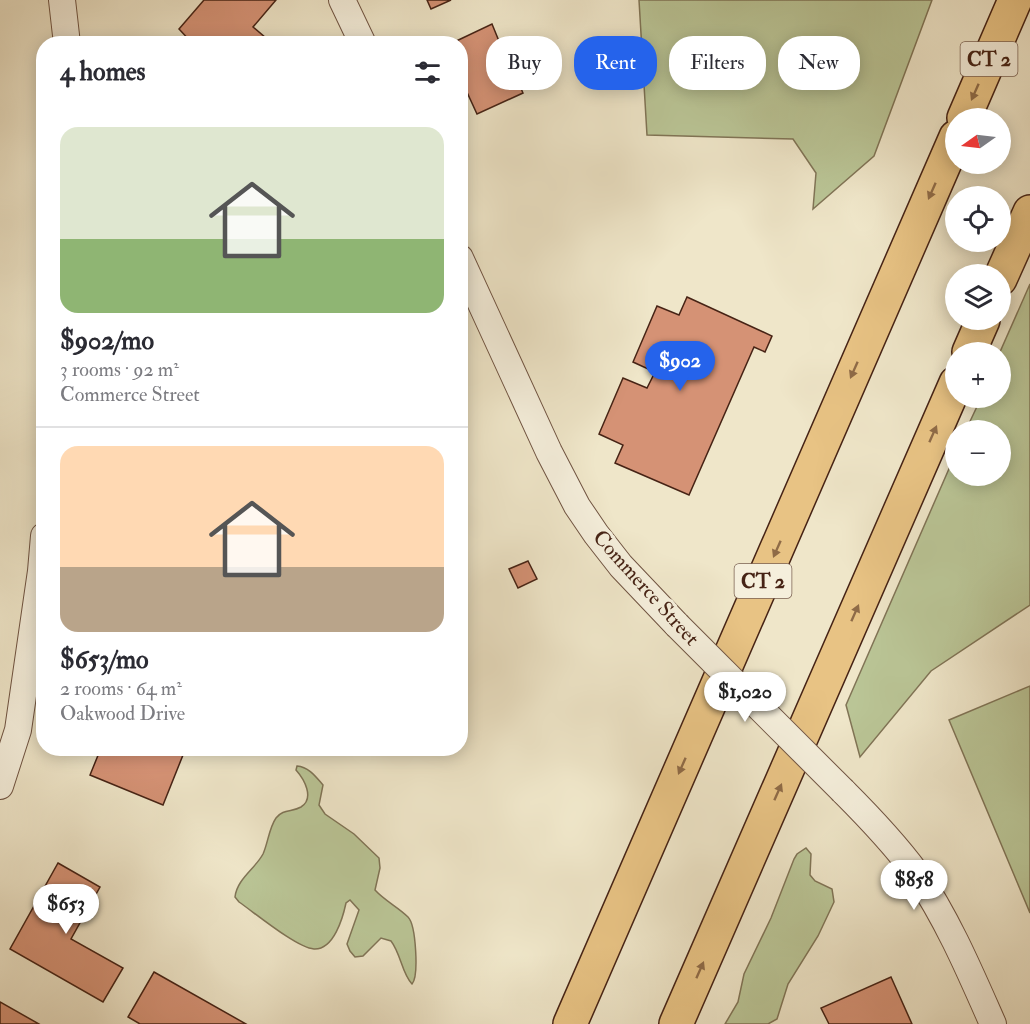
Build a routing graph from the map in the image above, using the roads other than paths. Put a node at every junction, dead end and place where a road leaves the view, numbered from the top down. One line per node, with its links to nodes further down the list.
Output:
1 (62, 0): 4 (street)
2 (342, 0): 5 (street)
3 (1015, 0): 6 (highway, CT 2, one-way to 6)
4 (66, 36)
5 (359, 36)
6 (968, 108)
7 (945, 162): 14 (highway, CT 2, one-way to 14)
8 (1030, 212): 9 (highway)
9 (1007, 264)
10 (468, 275): 16 (street, Commerce Street, bridge)
11 (945, 408): 15 (highway, one-way to 11)
12 (36, 606): 13 (street)
13 (0, 786)
14 (570, 1024)
15 (676, 1024)
16 (993, 1024)

